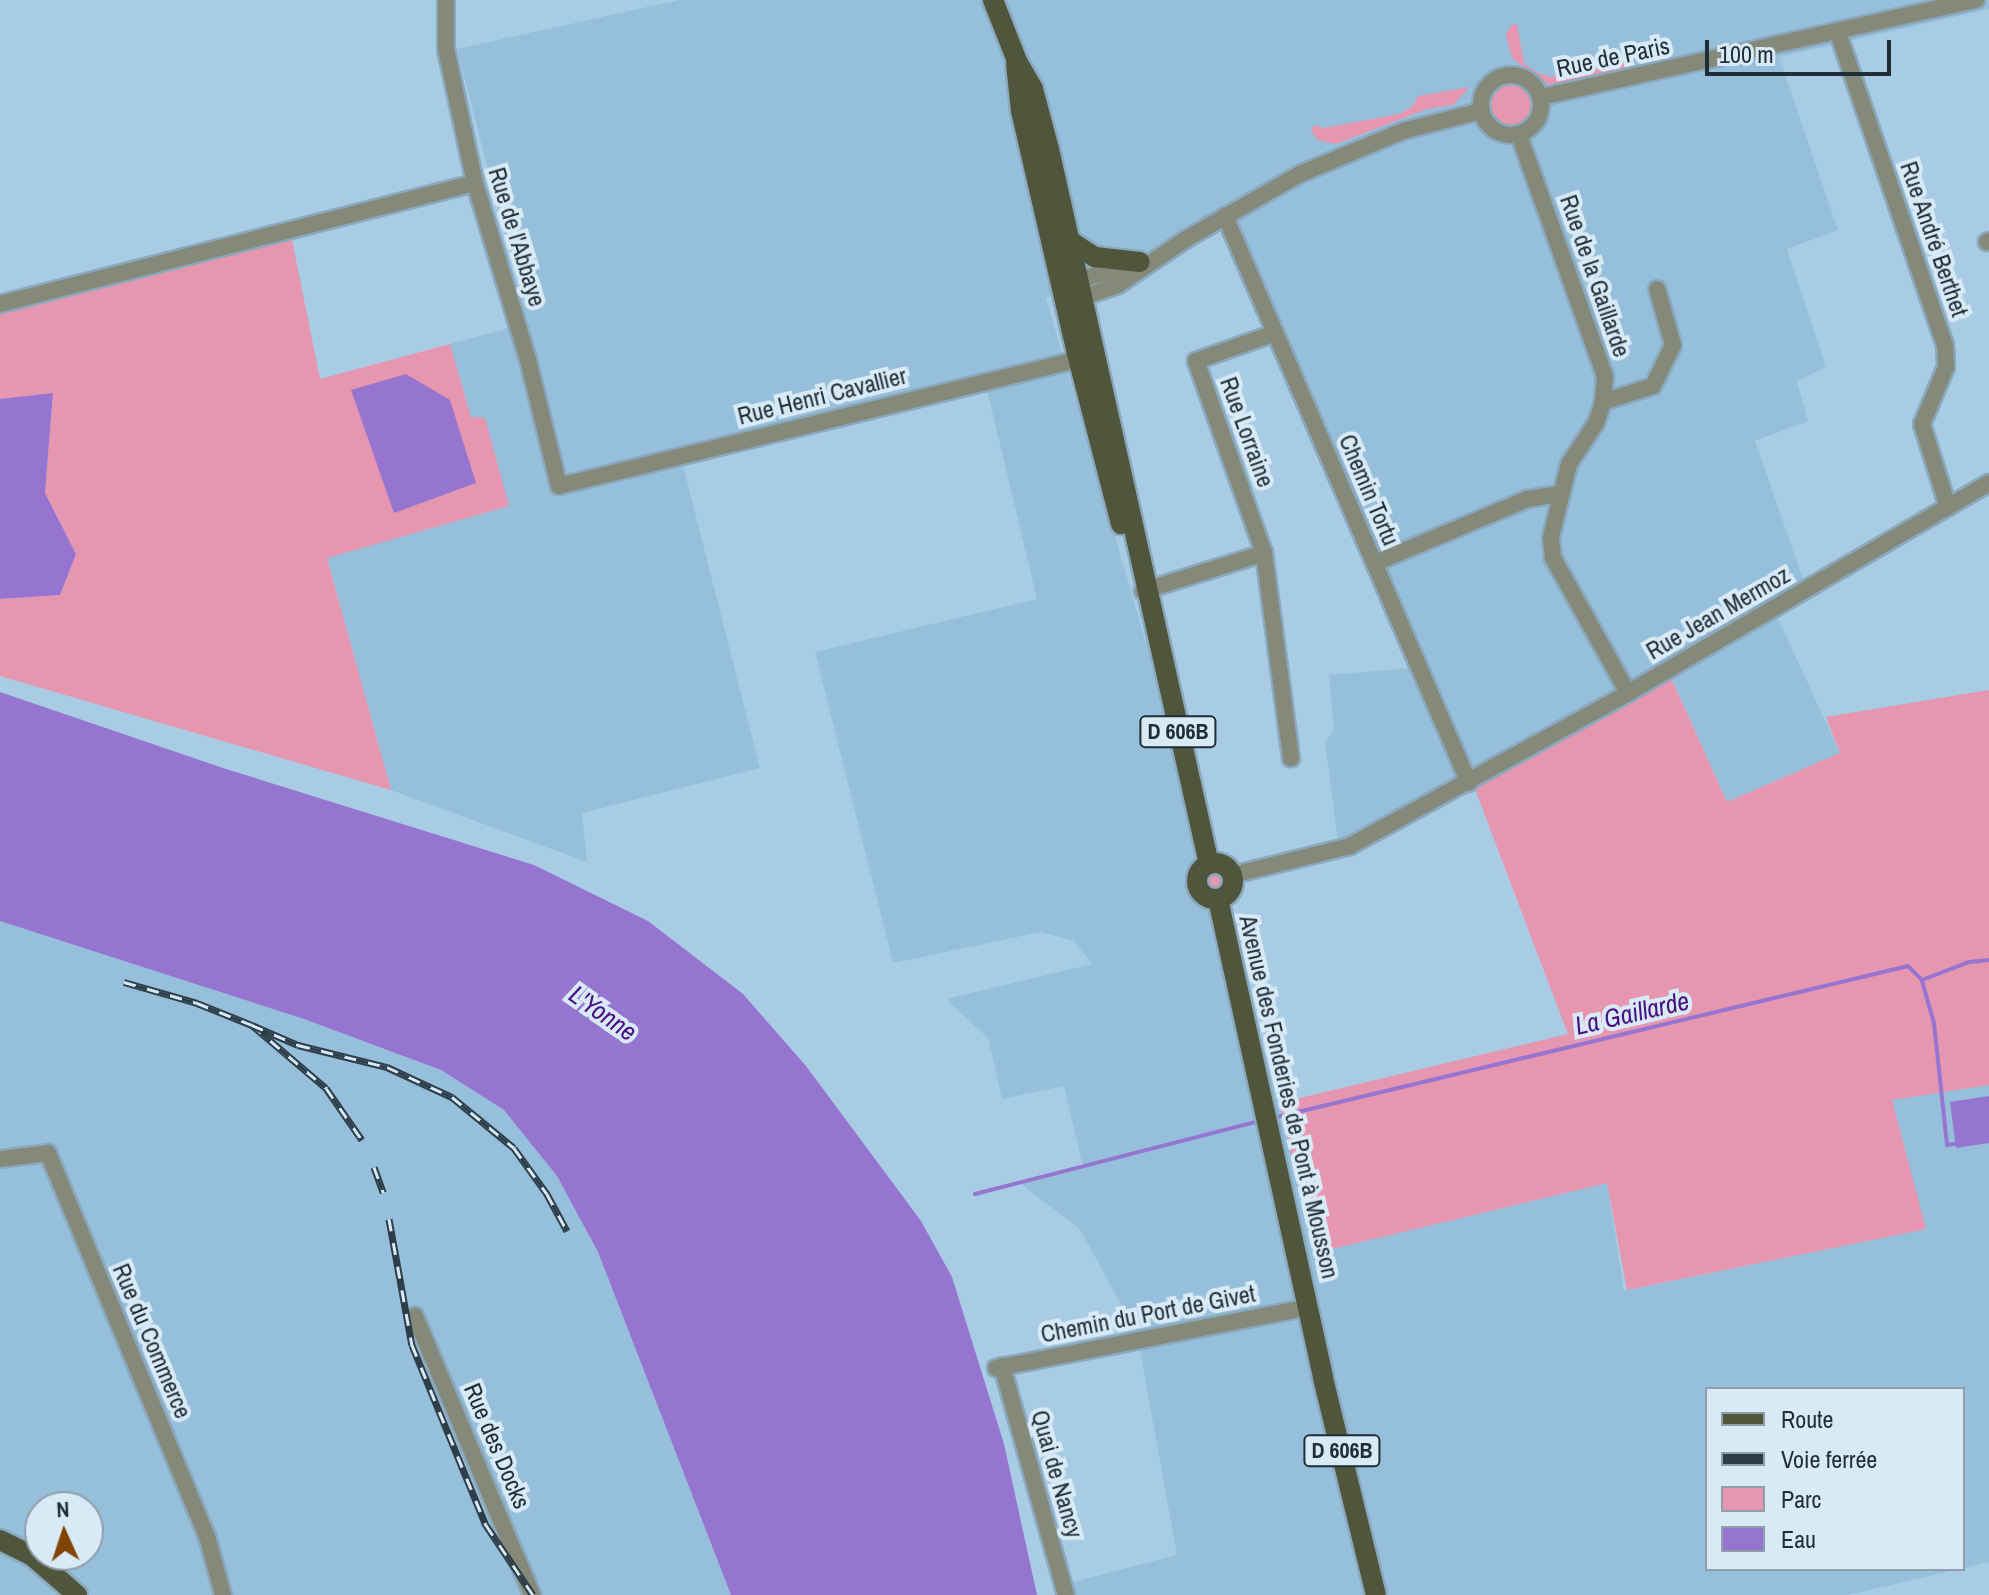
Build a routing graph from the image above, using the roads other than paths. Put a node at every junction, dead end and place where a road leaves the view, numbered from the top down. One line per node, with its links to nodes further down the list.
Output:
1 (446, 0): 11 (street, Rue de l'Abbaye)
2 (993, 0): 7 (main road, D 606B)
3 (1976, 0): 6 (street, Rue de Paris)
4 (1985, 0): 5 (street)
5 (1989, 10)
6 (1838, 33): 8 (street, Rue de Paris); 25 (street, Rue André Berthet)
7 (1017, 61): 13 (main road, D 606B); 17 (main road, D 606B)
8 (1541, 97): 9 (street); 10 (street)
9 (1481, 111): 10 (street); 12 (street)
10 (1519, 135): 21 (street, Rue de la Gaillarde)
11 (475, 183): 18 (street); 23 (street, Rue de l'Abbaye)
12 (1225, 216): 14 (street); 19 (street, Chemin Tortu)
13 (1070, 241): 15 (main road); 17 (main road, D 606B)
14 (1163, 257): 15 (street); 17 (street)
15 (1140, 262): 17 (street)
16 (1657, 289): 21 (street)
17 (1073, 291): 20 (main road, D 606B)
18 (0, 304)
19 (1275, 333): 26 (street, Rue Lorraine); 27 (street, Chemin Tortu)
20 (1088, 357): 23 (street, Rue Henri Cavallier); 28 (main road, D 606B)
21 (1603, 402): 24 (street, Rue de la Gaillarde)
22 (1989, 483): 25 (street, Rue Jean Mermoz)
23 (559, 486)
24 (1560, 494): 27 (street); 29 (street, Rue de la Gaillarde)
25 (1948, 507): 29 (street, Rue Jean Mermoz)
26 (1264, 553): 28 (street); 30 (street, Rue Lorraine)
27 (1375, 563): 31 (street, Chemin Tortu)
28 (1146, 593): 32 (main road, D 606B)
29 (1628, 693): 31 (street, Rue Jean Mermoz)
30 (1291, 758)
31 (1469, 783): 33 (street, Rue Jean Mermoz)
32 (1209, 864): 33 (main road); 34 (main road)
33 (1232, 875): 34 (main road)
34 (1218, 899): 36 (main road, Avenue des Fonderies de Pont à Mousson / D 606B)
35 (0, 1159): 41 (street, Rue du Commerce)
36 (1309, 1307): 38 (street, Chemin du Port de Givet); 44 (main road, D 606B)
37 (415, 1316): 42 (street, Rue des Docks)
38 (999, 1367): 43 (street, Quai de Nancy)
39 (0, 1540): 40 (main road)
40 (77, 1595)
41 (223, 1595)
42 (532, 1595)
43 (1066, 1595)
44 (1376, 1595)

